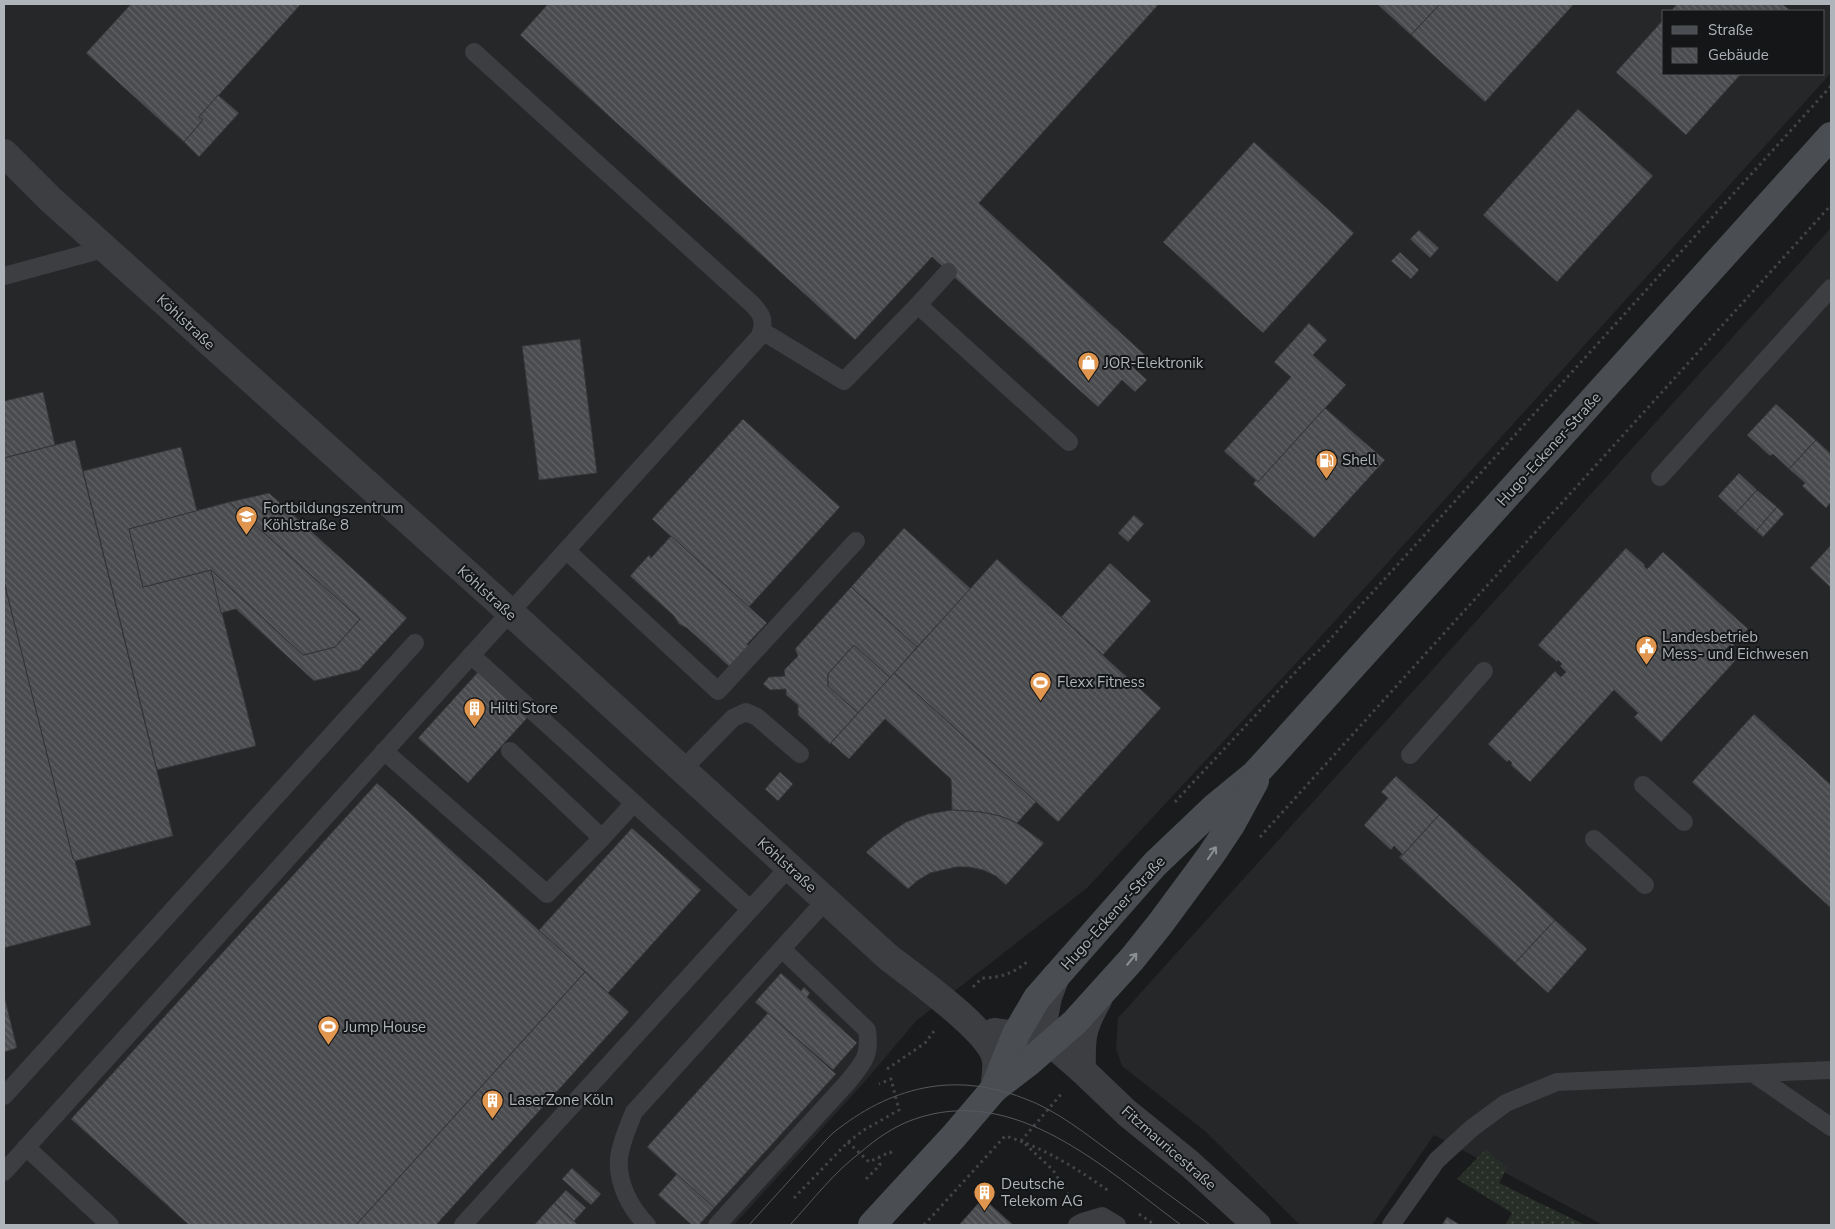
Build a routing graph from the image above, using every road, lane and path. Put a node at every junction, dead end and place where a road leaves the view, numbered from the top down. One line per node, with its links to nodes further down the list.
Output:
1 (474, 52): 11 (lane)
2 (1831, 86): 27 (path)
3 (1831, 136): 24 (main road, Hugo-Eckener-Straße)
4 (4, 154): 6 (street, Köhlstraße)
5 (1831, 205): 30 (path)
6 (106, 248): 8 (lane); 16 (street, Köhlstraße)
7 (948, 272): 10 (lane)
8 (4, 276)
9 (1831, 288): 13 (lane)
10 (918, 305): 11 (lane); 12 (lane)
11 (762, 330): 15 (lane)
12 (1070, 442)
13 (1660, 477)
14 (856, 541): 15 (lane)
15 (567, 551): 16 (lane)
16 (510, 612): 18 (lane); 25 (street, Köhlstraße)
17 (414, 643): 51 (lane)
18 (471, 655): 21 (lane); 28 (lane)
19 (1484, 671): 23 (lane)
20 (510, 751): 31 (lane)
21 (384, 752): 31 (lane); 54 (lane)
22 (800, 754): 25 (lane)
23 (1410, 755)
24 (1266, 762): 39 (main road, Hugo-Eckener-Straße); 40 (main road, Hugo-Eckener-Straße, one-way to 24)
25 (682, 770): 33 (street, Köhlstraße)
26 (1643, 785): 29 (lane)
27 (1173, 803)
28 (634, 804): 31 (lane); 36 (lane)
29 (1684, 822)
30 (1259, 837)
31 (602, 838)
32 (1594, 839): 34 (lane)
33 (788, 867): 35 (street, Köhlstraße); 36 (lane)
34 (1645, 885)
35 (826, 900): 37 (lane); 42 (street, Köhlstraße)
36 (750, 909): 63 (lane)
37 (783, 950): 64 (lane); 65 (lane)
38 (1032, 957): 42 (path)
39 (1056, 976): 41 (main road, Hugo-Eckener-Straße); 44 (street)
40 (1102, 993): 44 (main road, Hugo-Eckener-Straße); 45 (street)
41 (1037, 998): 43 (street); 44 (main road, Hugo-Eckener-Straße)
42 (953, 1009): 43 (street, Köhlstraße); 47 (path)
43 (974, 1028): 44 (street); 50 (street, Köhlstraße)
44 (1034, 1038): 45 (street, Fitzmauricestraße); 50 (main road, Hugo-Eckener-Straße); 50 (main road, Hugo-Eckener-Straße)
45 (1082, 1070): 50 (street, Fitzmauricestraße); 53 (path); 70 (street, Fitzmauricestraße)
46 (1831, 1070): 48 (lane)
47 (881, 1073)
48 (1754, 1074): 52 (lane); 71 (lane)
49 (874, 1078): 59 (path)
50 (994, 1089): 66 (main road, Hugo-Eckener-Straße)
51 (4, 1096)
52 (1831, 1127)
53 (1021, 1141): 58 (path); 61 (path); 67 (path)
54 (26, 1147): 56 (lane); 62 (lane)
55 (879, 1158): 57 (path)
56 (4, 1172)
57 (866, 1179)
58 (1115, 1196)
59 (794, 1198)
60 (1139, 1214): 69 (path)
61 (1079, 1224): 68 (lane)
62 (110, 1225)
63 (463, 1225)
64 (647, 1225)
65 (717, 1225)
66 (872, 1225)
67 (924, 1225)
68 (1117, 1225)
69 (1155, 1225)
70 (1257, 1225)
71 (1391, 1225)

